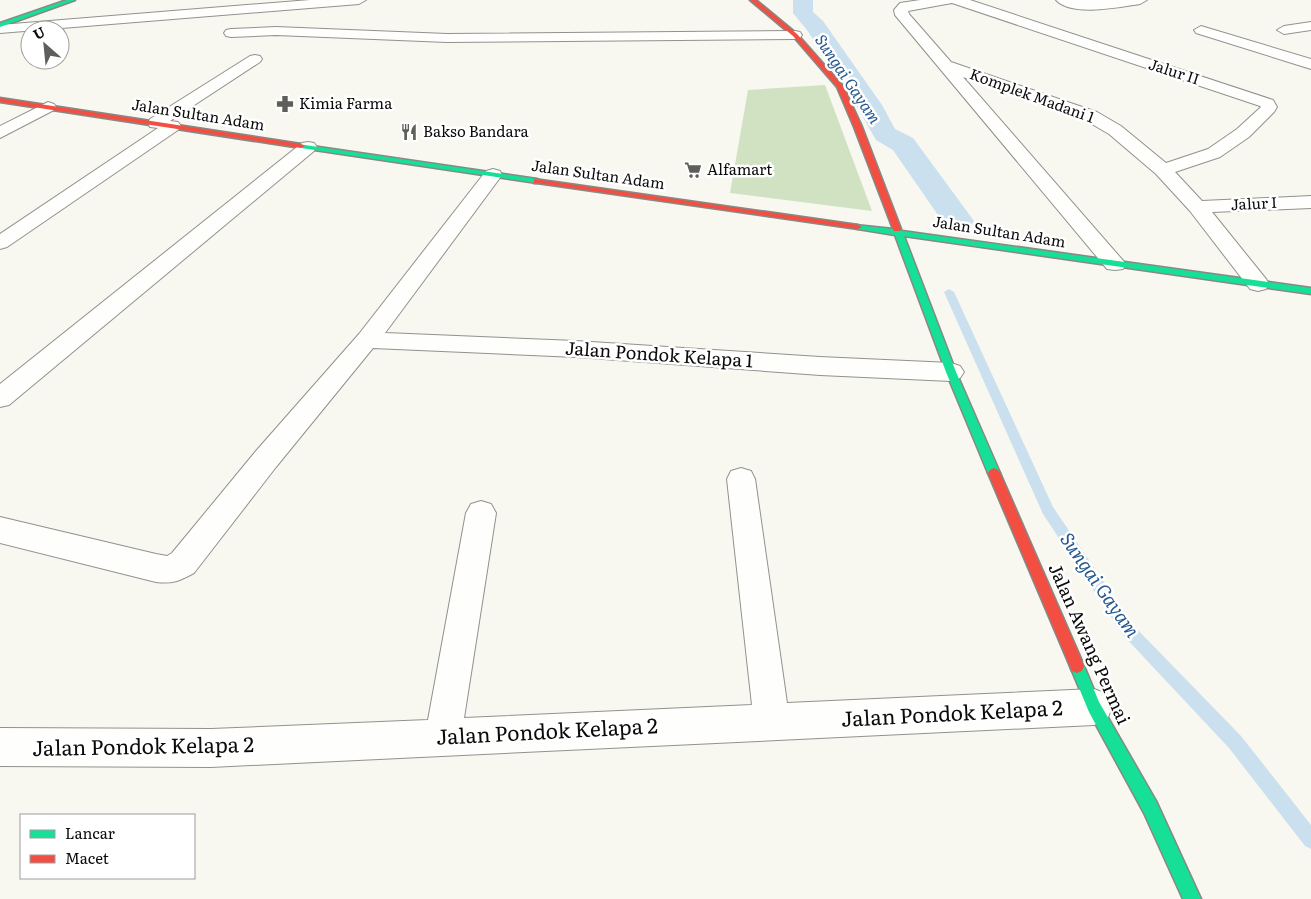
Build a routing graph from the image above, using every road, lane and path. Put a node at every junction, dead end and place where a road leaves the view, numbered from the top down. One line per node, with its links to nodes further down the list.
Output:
1 (72, 0): 8 (main road)
2 (359, 0): 10 (street)
3 (753, 0): 14 (main road, Jalan Awang Permai)
4 (948, 0): 17 (street)
5 (957, 0): 23 (street, Jalur II)
6 (1063, 0): 7 (street)
7 (1140, 0)
8 (0, 25)
9 (1311, 26): 12 (street)
10 (0, 29)
11 (1201, 30): 16 (street)
12 (1284, 30)
13 (231, 33): 14 (street)
14 (794, 35): 27 (main road, Jalan Awang Permai)
15 (255, 59): 20 (street)
16 (1311, 64)
17 (947, 66): 23 (street, Komplek Madani 1); 29 (street)
18 (0, 100): 19 (main road, Jalan Sultan Adam)
19 (48, 107): 20 (main road, Jalan Sultan Adam); 21 (street)
20 (164, 125): 22 (main road, Jalan Sultan Adam); 28 (street)
21 (0, 133)
22 (308, 147): 24 (main road, Jalan Sultan Adam); 34 (street)
23 (1163, 170): 26 (street, Komplek Madani 1)
24 (493, 176): 27 (main road, Jalan Sultan Adam); 32 (street)
25 (1311, 202): 26 (street, Jalur I)
26 (1197, 207): 30 (street, Komplek Madani 1)
27 (898, 231): 29 (main road, Jalan Sultan Adam); 33 (main road, Jalan Awang Permai)
28 (0, 243)
29 (1115, 264): 30 (main road, Jalan Sultan Adam)
30 (1258, 284): 31 (main road, Jalan Sultan Adam)
31 (1311, 291)
32 (367, 340): 33 (street, Jalan Pondok Kelapa 1); 37 (street)
33 (951, 372): 38 (main road, Jalan Awang Permai)
34 (0, 398)
35 (741, 479): 39 (street)
36 (481, 513): 40 (street)
37 (0, 530)
38 (1094, 707): 39 (street, Jalan Pondok Kelapa 2); 42 (main road, Jalan Awang Permai)
39 (772, 722): 40 (street, Jalan Pondok Kelapa 2)
40 (443, 736): 41 (street, Jalan Pondok Kelapa 2)
41 (0, 748)
42 (1192, 899)

